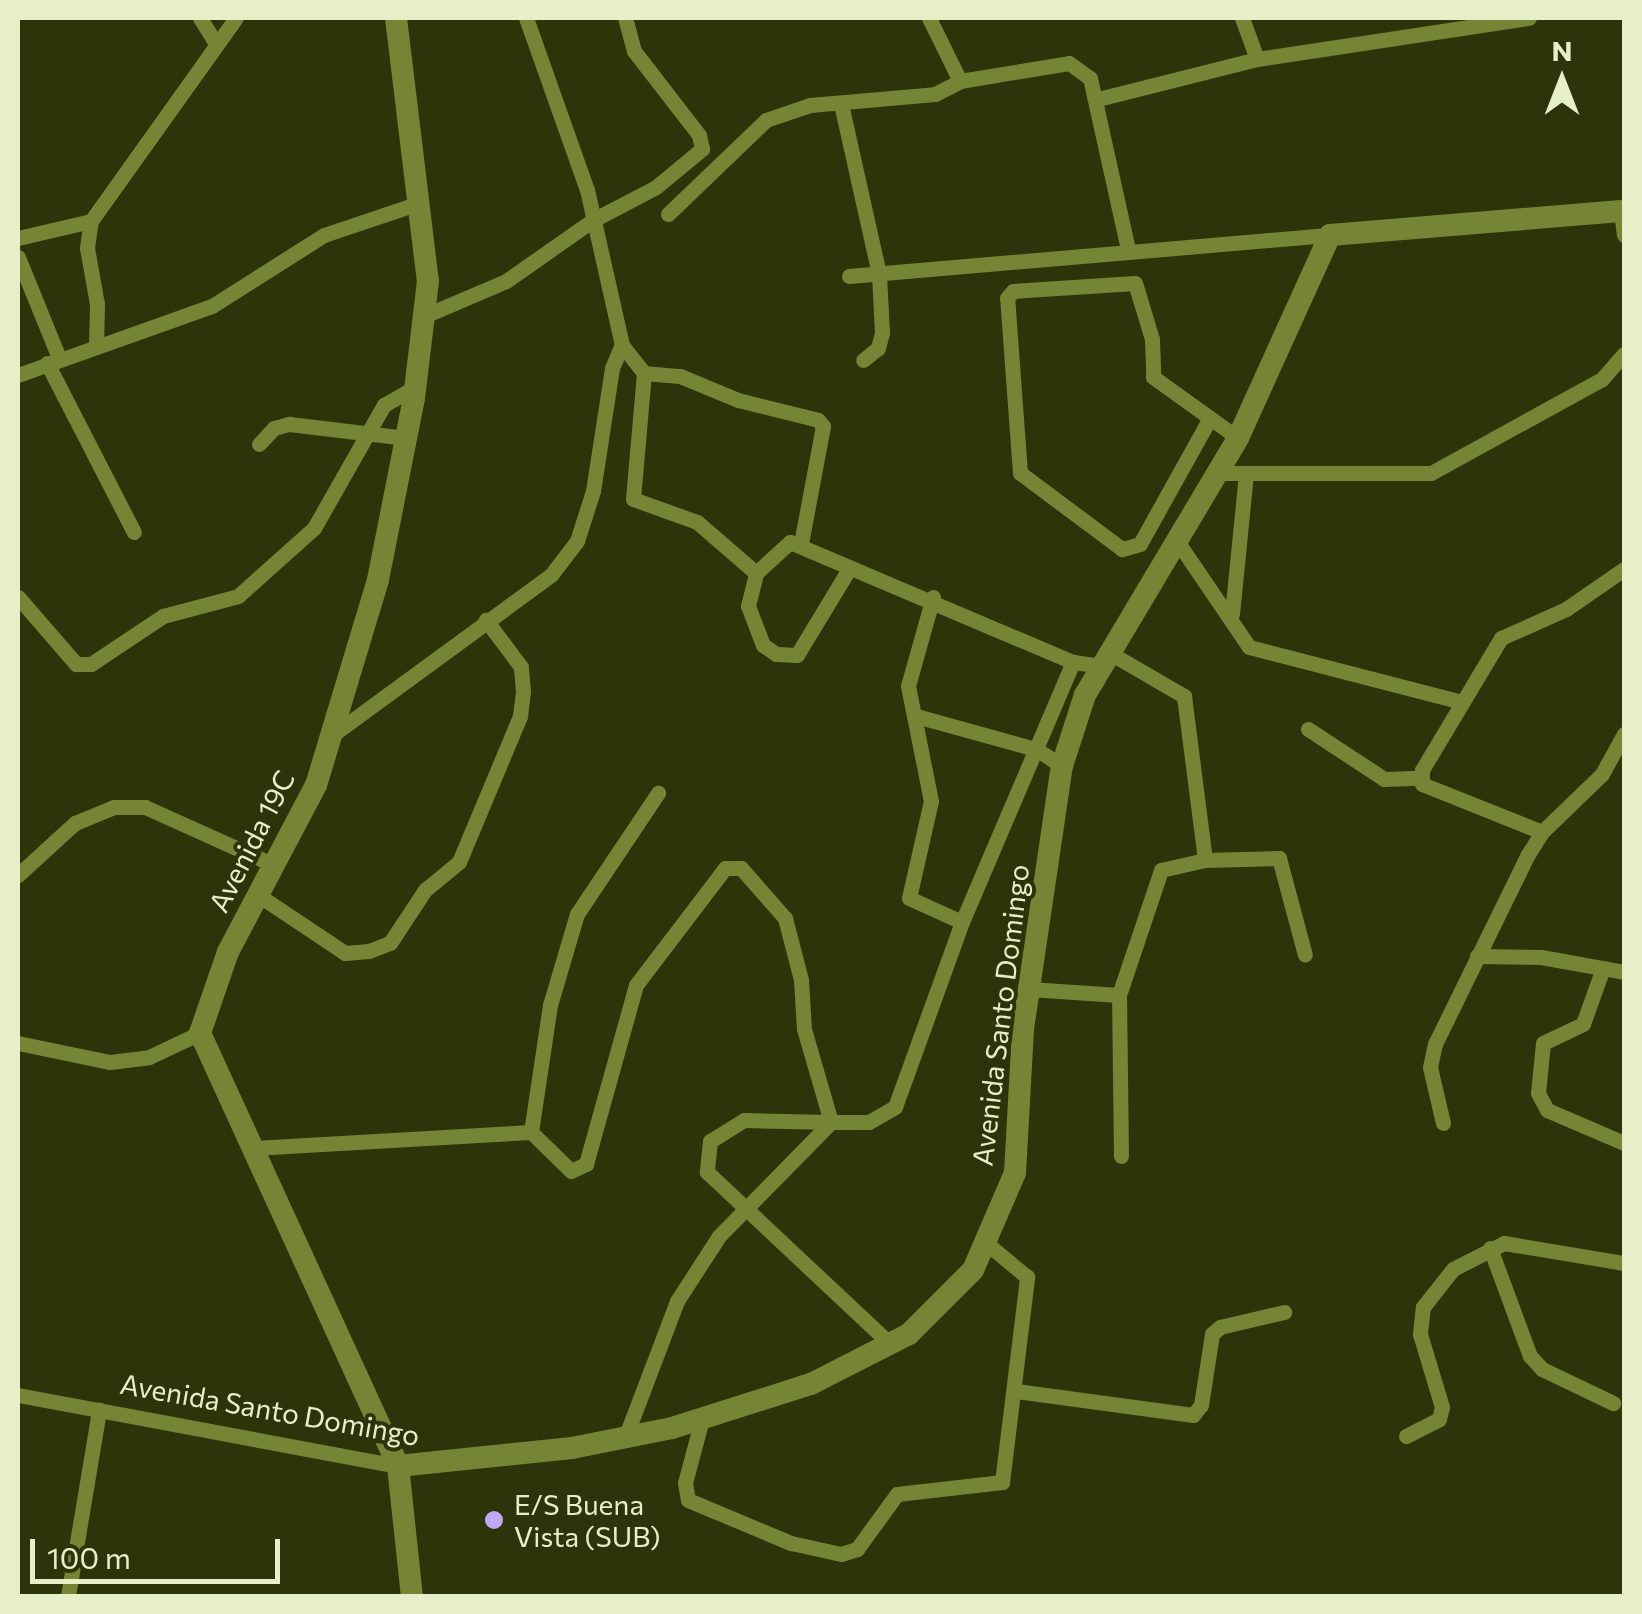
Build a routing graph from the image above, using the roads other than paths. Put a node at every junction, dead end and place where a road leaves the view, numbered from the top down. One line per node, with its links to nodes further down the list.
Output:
1 (200, 18): 10 (street)
2 (236, 18): 10 (street)
3 (396, 18): 15 (street, Avenida 19C)
4 (526, 18): 18 (street)
5 (625, 18): 18 (street)
6 (929, 18): 12 (street)
7 (1242, 18): 11 (street)
8 (1529, 18): 9 (street)
9 (1441, 24): 11 (street)
10 (216, 44): 19 (street)
11 (1257, 58): 13 (street)
12 (960, 81): 13 (street); 14 (street)
13 (1098, 99): 22 (street)
14 (842, 104): 16 (street); 24 (street)
15 (419, 203): 26 (street, Avenida 19C); 28 (street)
16 (668, 214)
17 (1623, 219): 20 (street)
18 (593, 220): 26 (street); 27 (street)
19 (91, 222): 21 (street); 28 (street)
20 (1330, 235): 22 (street); 38 (street, Avenida Santo Domingo)
21 (18, 238)
22 (1128, 249): 24 (street)
23 (18, 257): 31 (street)
24 (878, 274): 25 (street); 30 (street)
25 (850, 276)
26 (424, 316): 34 (street, Avenida 19C)
27 (622, 345): 32 (street); 51 (street)
28 (96, 346): 31 (street)
29 (1624, 354): 41 (street)
30 (863, 360)
31 (53, 361): 33 (street); 42 (street)
32 (644, 374): 44 (street); 47 (street)
33 (18, 375)
34 (415, 387): 36 (street); 37 (street, Avenida 19C)
35 (1210, 418): 35 (street); 38 (street)
36 (366, 436): 37 (street); 39 (street); 48 (street)
37 (406, 438): 58 (street, Avenida 19C)
38 (1238, 438): 40 (street, Avenida Santo Domingo)
39 (260, 444)
40 (1218, 473): 41 (street); 43 (street, Avenida Santo Domingo)
41 (1246, 474): 50 (street)
42 (134, 532)
43 (1178, 541): 50 (street); 52 (street, Avenida Santo Domingo)
44 (801, 544): 45 (street); 47 (street)
45 (848, 568): 47 (street); 49 (street)
46 (1624, 569): 54 (street)
47 (756, 573)
48 (18, 596)
49 (933, 598): 53 (street); 55 (street)
50 (1232, 614): 54 (street)
51 (486, 620): 58 (street); 67 (street)
52 (1107, 660): 53 (street); 60 (street, Avenida Santo Domingo); 64 (street)
53 (1073, 662): 59 (street)
54 (1461, 702): 61 (street)
55 (916, 716): 59 (street); 68 (street)
56 (1308, 729): 61 (street)
57 (1624, 734): 63 (street)
58 (331, 736): 65 (street, Avenida 19C)
59 (1036, 749): 60 (street); 68 (street)
60 (1062, 766): 73 (street, Avenida Santo Domingo)
61 (1420, 778): 63 (street)
62 (658, 793): 79 (street)
63 (1542, 832): 70 (street)
64 (1206, 860): 69 (street); 74 (street)
65 (274, 864): 66 (street); 67 (street, Avenida 19C)
66 (18, 875)
67 (258, 895): 75 (street, Avenida 19C)
68 (962, 922): 77 (street)
69 (1305, 955)
70 (1478, 956): 71 (street); 78 (street)
71 (1603, 968): 72 (street); 80 (street)
72 (1624, 972)
73 (1029, 989): 74 (street); 84 (street, Avenida Santo Domingo)
74 (1119, 994): 82 (street)
75 (200, 1033): 76 (street); 81 (street)
76 (18, 1043)
77 (831, 1122): 79 (street); 83 (street); 83 (street)
78 (1443, 1123)
79 (530, 1132): 81 (street)
80 (1624, 1144)
81 (252, 1148): 96 (street)
82 (1120, 1156)
83 (745, 1205): 88 (street); 95 (street)
84 (985, 1242): 88 (street, Avenida Santo Domingo); 89 (street)
85 (1490, 1248): 86 (street); 91 (street); 94 (street)
86 (1624, 1263)
87 (1284, 1312): 89 (street)
88 (890, 1344): 93 (street, Avenida Santo Domingo)
89 (1016, 1391): 93 (street)
90 (18, 1395): 92 (street, Avenida Santo Domingo)
91 (1614, 1403)
92 (98, 1410): 96 (street, Avenida Santo Domingo); 97 (street)
93 (702, 1419): 95 (street, Avenida Santo Domingo)
94 (1406, 1436)
95 (625, 1438): 96 (street, Avenida Santo Domingo)
96 (398, 1466): 98 (street)
97 (68, 1596)
98 (412, 1596)

